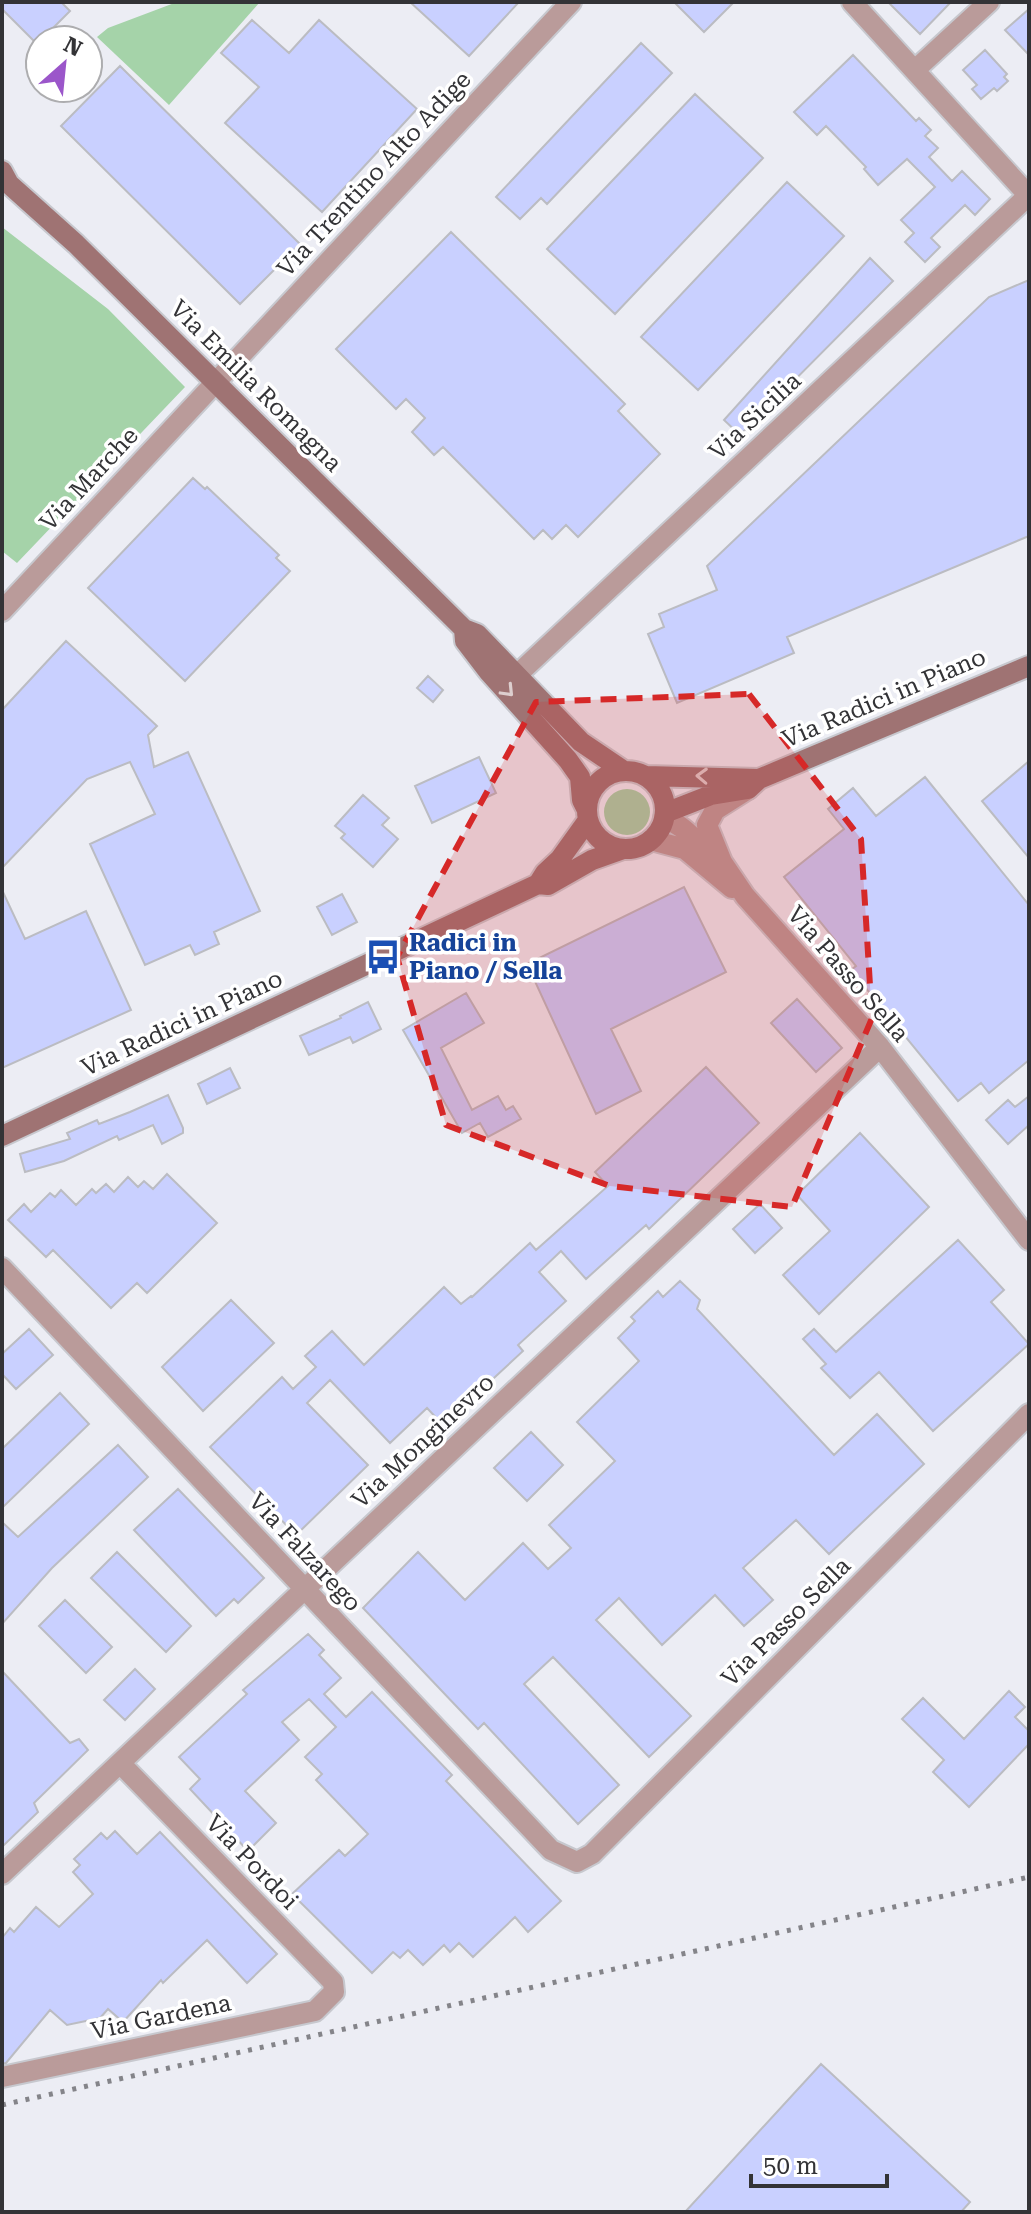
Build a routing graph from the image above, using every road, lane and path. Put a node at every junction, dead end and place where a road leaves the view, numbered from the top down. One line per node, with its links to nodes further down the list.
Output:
1 (571, 2): 7 (street, Via Trentino Alto Adige)
2 (852, 2): 4 (street)
3 (989, 2): 4 (street)
4 (915, 70): 6 (street)
5 (4, 179): 7 (street, Via Emilia Romagna)
6 (1029, 195): 11 (street, Via Sicilia)
7 (214, 383): 8 (street, Via Marche); 9 (street, Via Emilia Romagna)
8 (2, 611)
9 (464, 629): 11 (street, Via Emilia Romagna); 15 (street, Via Emilia Romagna, one-way to 15)
10 (1029, 666): 14 (street, Via Radici in Piano)
11 (517, 675): 12 (street, Via Emilia Romagna)
12 (624, 771): 13 (street); 15 (street)
13 (646, 776): 14 (street, one-way to 13); 16 (street)
14 (753, 784): 16 (street); 19 (street, Via Passo Sella)
15 (588, 815): 18 (street); 20 (street)
16 (665, 816): 17 (street); 19 (street, Via Passo Sella)
17 (651, 840): 18 (street); 21 (street, Via Passo Sella)
18 (623, 849): 20 (street, Via Radici in Piano)
19 (722, 862): 21 (street, Via Passo Sella)
20 (538, 884): 23 (street, Via Radici in Piano)
21 (745, 896): 22 (street, Via Passo Sella)
22 (880, 1047): 24 (street, Via Passo Sella); 27 (street, Via Monginevro)
23 (2, 1136)
24 (1029, 1240)
25 (2, 1268): 27 (street, Via Falzarego)
26 (1029, 1414): 29 (street, Via Passo Sella)
27 (304, 1589): 28 (street, Via Monginevro); 29 (street, Via Falzarego)
28 (120, 1763): 30 (street, Via Monginevro); 31 (street, Via Pordoi)
29 (577, 1862)
30 (2, 1874)
31 (327, 2001): 32 (street, Via Gardena)
32 (2, 2077)

